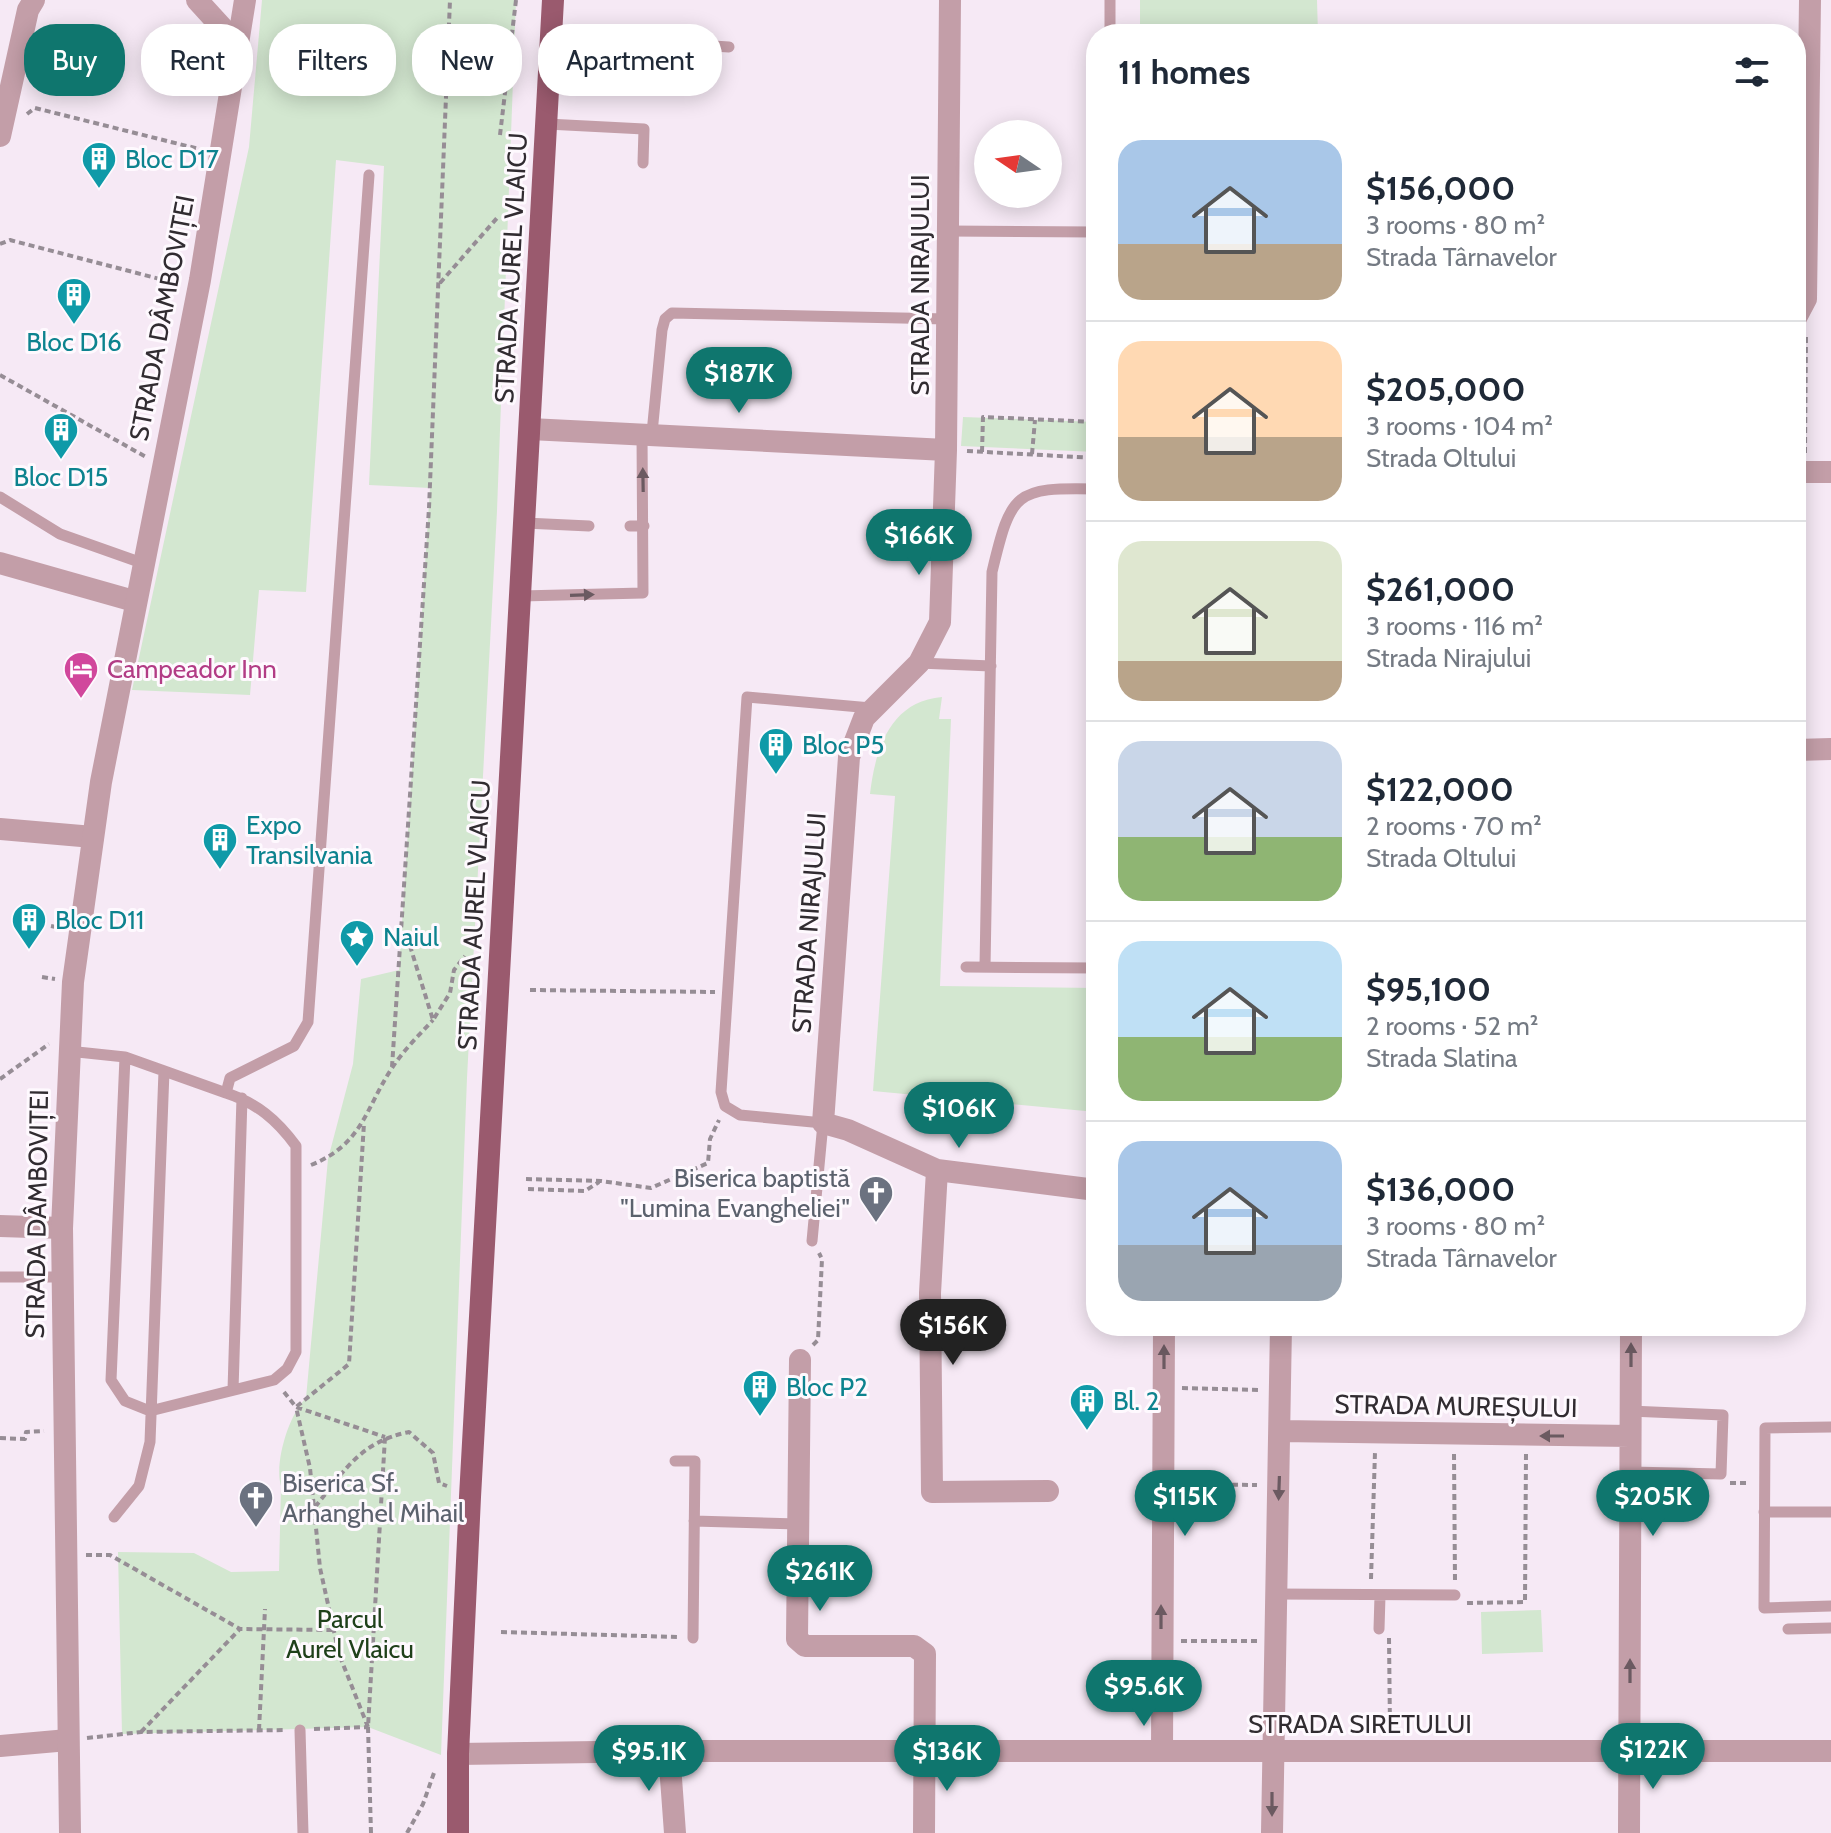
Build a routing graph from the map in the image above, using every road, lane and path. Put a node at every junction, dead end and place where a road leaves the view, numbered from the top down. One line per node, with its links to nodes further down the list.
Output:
1 (34, 0): 19 (street)
2 (197, 0): 10 (street)
3 (245, 0): 11 (street, STRADA DÂMBOVIȚEI)
4 (450, 0): 29 (path)
5 (516, 0): 20 (path)
6 (553, 0): 12 (main road, STRADA AUREL VLAICU)
7 (950, 0): 26 (street, STRADA NIRAJULUI)
8 (1110, 0): 13 (lane)
9 (1810, 0): 21 (street)
10 (219, 24)
11 (241, 24)
12 (552, 24)
13 (1110, 24)
14 (722, 47): 15 (lane)
15 (729, 47)
16 (230, 96): 22 (street, STRADA DÂMBOVIȚEI)
17 (549, 96): 18 (main road, STRADA AUREL VLAICU)
18 (547, 124): 23 (lane); 35 (main road, STRADA AUREL VLAICU)
19 (1, 133): 22 (path)
20 (500, 135)
21 (1806, 137)
22 (222, 147): 30 (street, STRADA DÂMBOVIȚEI)
23 (643, 163)
24 (369, 175): 75 (lane)
25 (497, 218): 29 (path)
26 (948, 231): 27 (lane); 31 (street, STRADA NIRAJULUI)
27 (1086, 232)
28 (0, 244): 30 (path)
29 (438, 285): 61 (path)
30 (198, 289): 41 (street, STRADA DÂMBOVIȚEI)
31 (947, 319): 36 (lane); 37 (street, STRADA NIRAJULUI)
32 (0, 375): 41 (path)
33 (1035, 420): 34 (path); 38 (path); 39 (path)
34 (1086, 423)
35 (530, 429): 36 (street); 46 (main road, STRADA AUREL VLAICU)
36 (647, 433): 37 (street); 49 (lane, one-way to 36)
37 (946, 450): 38 (path); 54 (street, STRADA NIRAJULUI)
38 (982, 452): 39 (path)
39 (1032, 454): 40 (path)
40 (1086, 457)
41 (162, 467): 51 (street, STRADA DÂMBOVIȚEI)
42 (1806, 472): 43 (street)
43 (1831, 472)
44 (1086, 489): 55 (lane)
45 (0, 497): 51 (lane)
46 (525, 523): 47 (lane); 52 (main road, STRADA AUREL VLAICU)
47 (589, 526)
48 (630, 526): 49 (lane)
49 (644, 526): 52 (lane, one-way to 49)
50 (0, 563): 53 (street)
51 (142, 563): 53 (street, STRADA DÂMBOVIȚEI)
52 (521, 596): 153 (main road, STRADA AUREL VLAICU)
53 (134, 601): 60 (street, STRADA DÂMBOVIȚEI)
54 (919, 663): 55 (lane); 56 (street, STRADA NIRAJULUI)
55 (991, 666): 64 (lane)
56 (871, 708): 67 (lane); 79 (street, STRADA NIRAJULUI)
57 (1831, 749): 58 (street)
58 (1806, 750)
59 (0, 829): 60 (street)
60 (93, 837): 69 (street, STRADA DÂMBOVIȚEI)
61 (401, 941): 68 (path); 72 (path)
62 (465, 956): 68 (path)
63 (966, 967): 64 (lane)
64 (985, 967): 65 (lane)
65 (1086, 968)
66 (530, 990): 67 (path)
67 (728, 992): 77 (lane)
68 (433, 1020): 72 (path)
69 (69, 1026): 70 (street, STRADA DÂMBOVIȚEI); 74 (path)
70 (68, 1051): 71 (lane); 89 (street, STRADA DÂMBOVIȚEI)
71 (125, 1057): 73 (lane); 101 (lane)
72 (392, 1067): 78 (path)
73 (164, 1071): 75 (lane); 101 (lane)
74 (0, 1079)
75 (226, 1093): 76 (lane)
76 (242, 1098): 83 (lane); 99 (lane)
77 (725, 1106): 79 (lane); 85 (path)
78 (364, 1123): 83 (path); 100 (path)
79 (823, 1123): 82 (street); 90 (lane, STRADA NIRAJULUI)
80 (34, 1165): 81 (path)
81 (49, 1168)
82 (937, 1170): 87 (street); 117 (street)
83 (297, 1173): 99 (lane)
84 (526, 1179): 85 (path)
85 (601, 1181): 86 (path)
86 (528, 1189)
87 (1086, 1189)
88 (0, 1226): 89 (street)
89 (62, 1228): 92 (street, STRADA DÂMBOVIȚEI)
90 (812, 1241): 96 (path)
91 (0, 1277): 92 (lane)
92 (62, 1277): 104 (street, STRADA DÂMBOVIȚEI)
93 (1164, 1336): 114 (street, one-way to 93)
94 (1281, 1336): 105 (street)
95 (1631, 1336): 102 (street, one-way to 95)
96 (800, 1360): 123 (street)
97 (1197, 1388): 98 (path)
98 (1255, 1389)
99 (233, 1390): 101 (lane)
100 (296, 1407): 109 (path); 118 (path)
101 (150, 1411): 121 (lane)
102 (1630, 1411): 108 (street); 113 (lane)
103 (1831, 1427): 119 (lane)
104 (66, 1429): 110 (path); 124 (street, STRADA DÂMBOVIȚEI)
105 (1281, 1431): 106 (street, STRADA MUREȘULUI); 116 (street)
106 (1454, 1436): 107 (street, STRADA MUREȘULUI); 126 (path)
107 (1526, 1436): 108 (street, STRADA MUREȘULUI, one-way to 107); 126 (path)
108 (1630, 1436): 113 (street)
109 (385, 1437): 115 (path); 118 (path); 140 (path)
110 (0, 1438)
111 (1375, 1457): 127 (path)
112 (675, 1461): 122 (lane)
113 (1630, 1472): 146 (street, one-way to 113)
114 (1162, 1484): 116 (path); 138 (street, one-way to 114)
115 (447, 1486)
116 (1279, 1486): 125 (street, one-way to 125)
117 (1048, 1491)
118 (315, 1507): 135 (path)
119 (1764, 1512): 120 (lane); 128 (lane)
120 (1831, 1512)
121 (114, 1517)
122 (694, 1521): 123 (lane); 137 (lane)
123 (798, 1524): 151 (street)
124 (67, 1554): 132 (path); 144 (street, STRADA DÂMBOVIȚEI)
125 (1276, 1594): 127 (lane); 139 (street)
126 (1455, 1595): 127 (lane)
127 (1375, 1596): 133 (lane)
128 (1831, 1606)
129 (265, 1609): 130 (path)
130 (264, 1628): 132 (path); 135 (path); 141 (path)
131 (1831, 1628): 134 (lane)
132 (240, 1629): 143 (path)
133 (1379, 1629): 150 (path)
134 (1788, 1629)
135 (336, 1630): 140 (path)
136 (501, 1632): 137 (path)
137 (693, 1638)
138 (1162, 1641): 139 (path); 148 (street)
139 (1275, 1641): 152 (street)
140 (368, 1727): 142 (path); 157 (path)
141 (259, 1730): 142 (path); 143 (path)
142 (300, 1730): 156 (lane)
143 (141, 1732): 144 (path)
144 (68, 1740): 145 (street); 155 (street, STRADA DÂMBOVIȚEI)
145 (0, 1746)
146 (1630, 1749): 149 (street, STRADA SIRETULUI); 150 (street, STRADA SIRETULUI); 163 (street)
147 (669, 1751): 151 (street, STRADA SIRETULUI); 153 (street, STRADA SIRETULUI); 160 (street)
148 (1162, 1751): 151 (street, STRADA SIRETULUI); 152 (street, STRADA SIRETULUI)
149 (1831, 1751)
150 (1391, 1752): 152 (street, STRADA SIRETULUI)
151 (924, 1753): 161 (street)
152 (1272, 1753): 162 (street, one-way to 162)
153 (458, 1754): 159 (main road, STRADA AUREL VLAICU)
154 (436, 1767): 158 (path)
155 (70, 1833)
156 (303, 1833)
157 (371, 1833)
158 (407, 1833)
159 (458, 1833)
160 (675, 1833)
161 (924, 1833)
162 (1272, 1833)
163 (1629, 1833)

